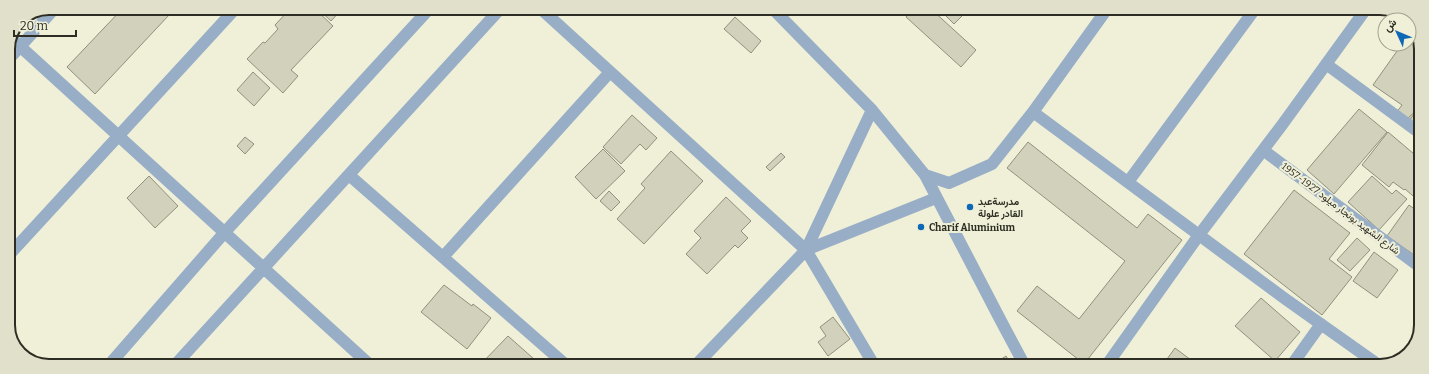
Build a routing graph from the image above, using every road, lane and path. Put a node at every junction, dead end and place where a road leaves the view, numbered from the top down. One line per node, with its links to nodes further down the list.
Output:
1 (47, 15): 10 (street)
2 (229, 15): 16 (street)
3 (424, 15): 22 (street)
4 (495, 15): 18 (street)
5 (548, 15): 12 (street)
6 (779, 15): 13 (street)
7 (1103, 15): 14 (street)
8 (1251, 15): 20 (street)
9 (1362, 15): 11 (street)
10 (16, 43): 16 (street)
11 (1326, 64): 15 (street); 17 (street)
12 (610, 72): 25 (street); 26 (street)
13 (872, 110): 19 (street); 25 (street)
14 (1033, 112): 19 (street); 20 (street)
15 (1414, 130)
16 (118, 135): 22 (street); 24 (street)
17 (1263, 150): 23 (street); 27 (street, شارع الشهيد بونجار ميلود 1927-1957)
18 (349, 174): 26 (street); 28 (street)
19 (925, 175): 21 (street)
20 (1128, 182): 23 (street)
21 (936, 198): 25 (street); 36 (street)
22 (224, 232): 28 (street); 30 (street)
23 (1199, 235): 29 (street); 37 (street)
24 (15, 248)
25 (806, 250): 34 (street); 35 (street)
26 (443, 257): 33 (street)
27 (1414, 263)
28 (262, 269): 31 (street); 32 (street)
29 (1321, 324): 38 (street); 39 (street)
30 (114, 359)
31 (180, 359)
32 (363, 359)
33 (559, 359)
34 (702, 359)
35 (870, 359)
36 (1022, 359)
37 (1111, 359)
38 (1296, 359)
39 (1370, 359)

